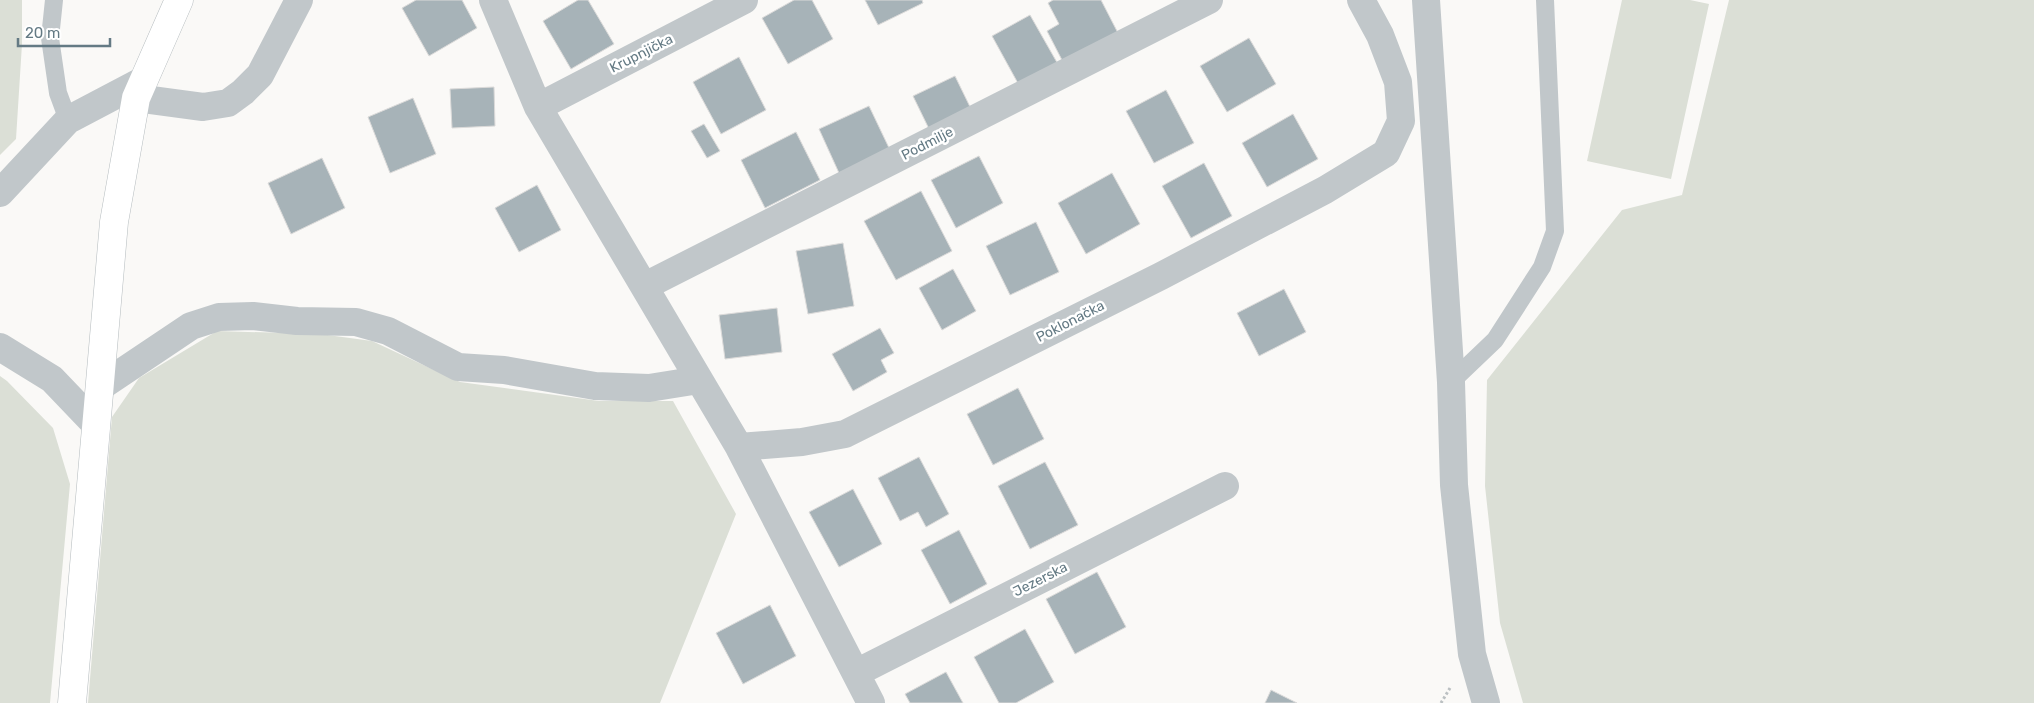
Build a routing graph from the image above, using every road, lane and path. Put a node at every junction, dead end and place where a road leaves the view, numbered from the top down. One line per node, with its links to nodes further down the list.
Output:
1 (54, 0): 12 (lane)
2 (179, 0): 10 (main road)
3 (299, 0): 10 (street)
4 (493, 0): 11 (street)
5 (744, 0): 11 (street, Krupnjička)
6 (1209, 0): 14 (street, Podmilje)
7 (1361, 0): 20 (street, Poklonačka)
8 (1426, 0): 17 (street)
9 (1545, 0): 17 (lane)
10 (140, 89): 12 (street); 18 (main road)
11 (538, 107): 14 (street)
12 (68, 120): 13 (street)
13 (0, 193)
14 (645, 286): 16 (street)
15 (0, 347): 19 (street)
16 (699, 380): 18 (street); 20 (street)
17 (1451, 382): 25 (street)
18 (100, 387): 19 (main road)
19 (96, 425): 23 (main road)
20 (739, 447): 22 (street)
21 (1225, 486): 22 (street, Jezerska)
22 (856, 673): 24 (street)
23 (72, 703)
24 (871, 703)
25 (1486, 703)

